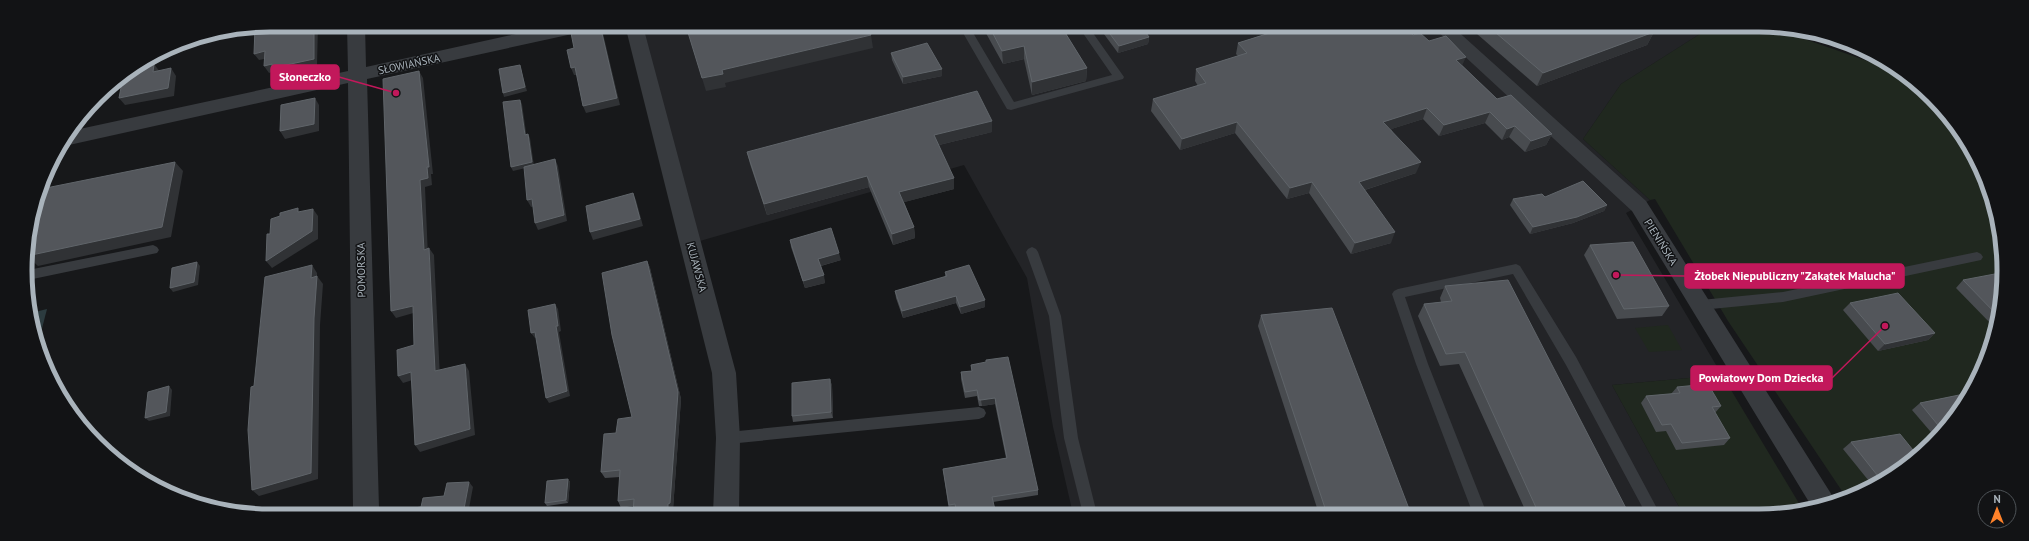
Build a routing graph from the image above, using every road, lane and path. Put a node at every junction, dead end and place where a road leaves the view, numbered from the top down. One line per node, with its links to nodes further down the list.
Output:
1 (356, 32): 7 (street, POMORSKA)
2 (554, 32): 7 (street, SŁOWIAŃSKA)
3 (636, 32): 15 (street, KUJAWSKA)
4 (968, 32): 5 (lane)
5 (1087, 32)
6 (1448, 32): 13 (street, PIENIŃSKA)
7 (357, 75): 8 (street, SŁOWIAŃSKA); 17 (street, POMORSKA)
8 (73, 137)
9 (153, 250): 12 (lane)
10 (1032, 252): 19 (lane)
11 (1977, 257): 13 (lane)
12 (32, 274)
13 (1701, 304): 16 (street, PIENIŃSKA)
14 (979, 413): 15 (lane)
15 (728, 438): 18 (street, KUJAWSKA)
16 (1822, 500)
17 (366, 509)
18 (726, 509)
19 (1089, 509)
20 (1478, 509): 21 (lane)
21 (1650, 509)

